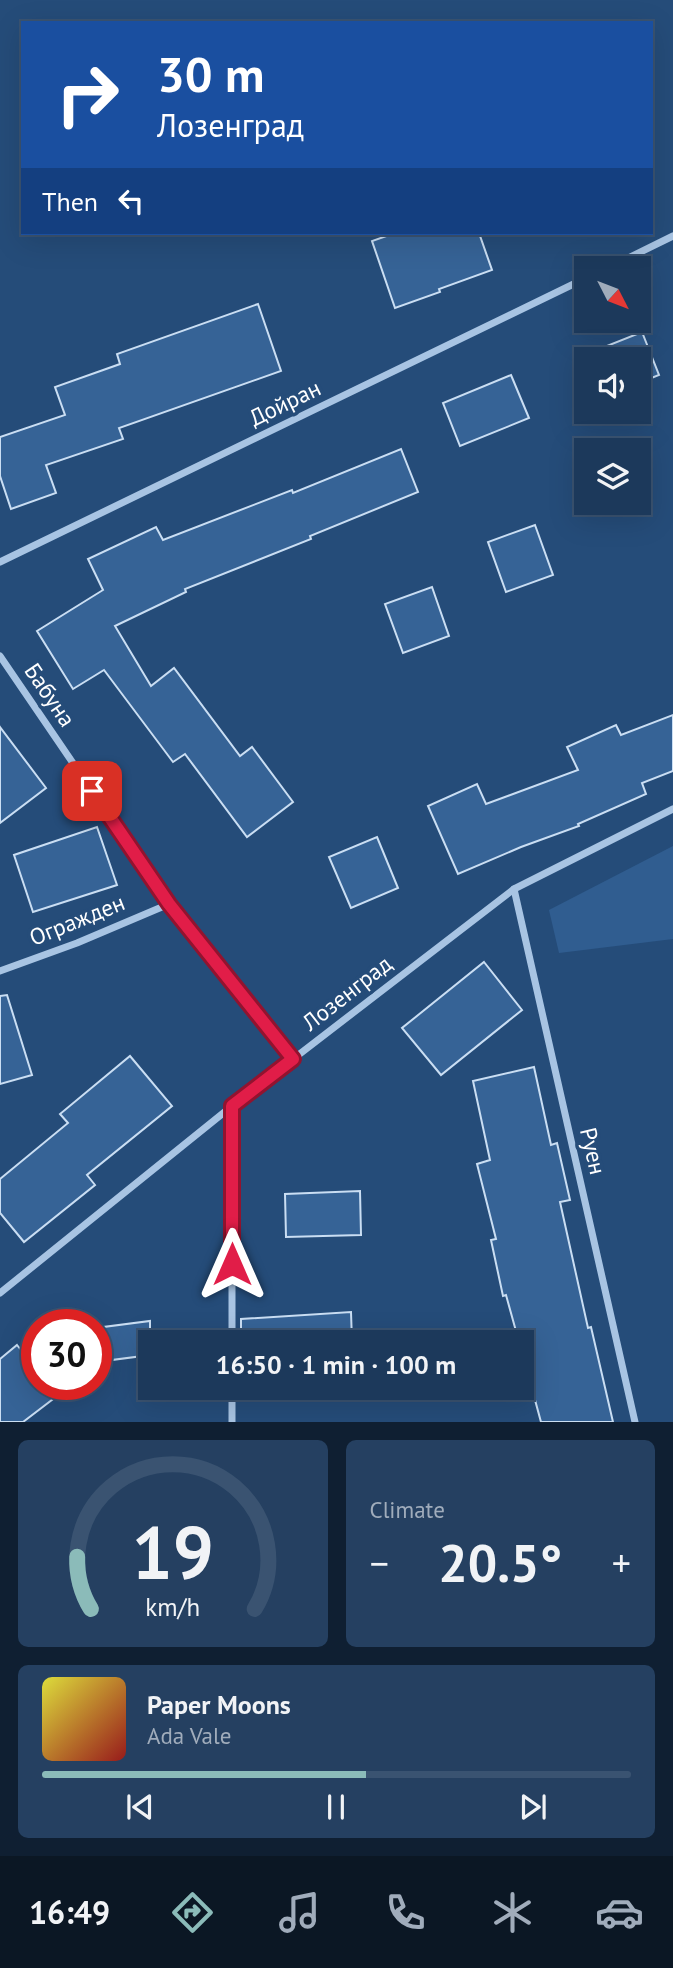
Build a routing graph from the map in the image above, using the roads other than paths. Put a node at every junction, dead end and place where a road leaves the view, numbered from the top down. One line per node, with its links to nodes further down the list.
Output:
1 (673, 236): 2 (street)
2 (632, 256)
3 (574, 284): 4 (street, Дойран)
4 (0, 562)
5 (0, 656): 8 (street, Бабуна)
6 (673, 809): 7 (street, Лозенград)
7 (513, 888): 10 (street, Лозенград); 16 (street, Руен)
8 (169, 904): 9 (street, Огражден); 10 (street, Бабуна)
9 (0, 971)
10 (293, 1059): 11 (street, Лозенград)
11 (232, 1106): 12 (street, Лозенград); 13 (street)
12 (0, 1293)
13 (232, 1330)
14 (232, 1400): 15 (street)
15 (232, 1422)
16 (635, 1422)

